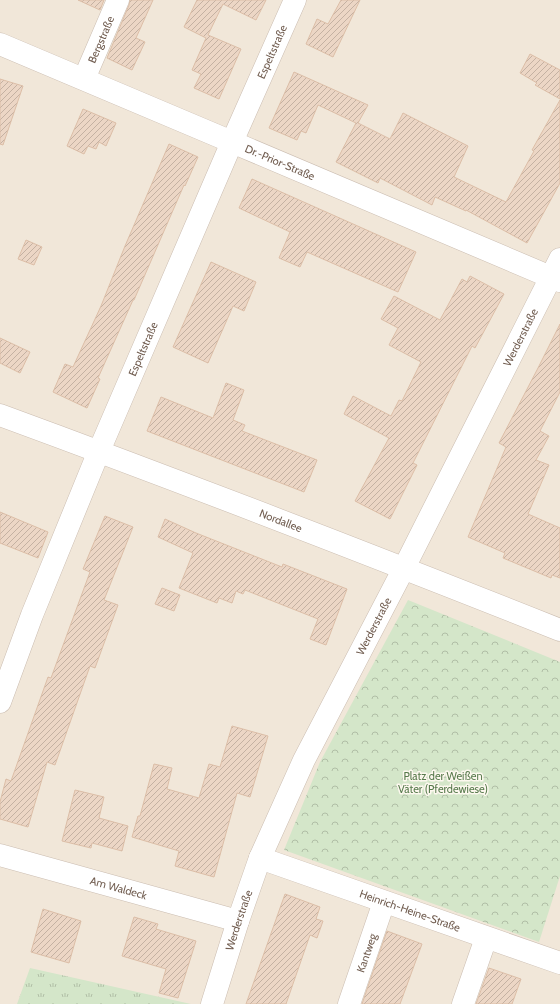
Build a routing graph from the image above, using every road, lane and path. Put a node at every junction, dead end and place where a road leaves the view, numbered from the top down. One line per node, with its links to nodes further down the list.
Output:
1 (118, 0): 4 (street, Bergstraße)
2 (296, 0): 5 (street, Espeltstraße)
3 (0, 44): 4 (street, Dr.-Prior-Straße)
4 (84, 79): 5 (street, Dr.-Prior-Straße)
5 (232, 142): 6 (street, Dr.-Prior-Straße); 8 (street, Espeltstraße)
6 (557, 272): 9 (street, Werderstraße)
7 (0, 415): 8 (street, Nordallee)
8 (99, 451): 9 (street, Nordallee); 11 (street, Espeltstraße)
9 (404, 568): 10 (street, Nordallee); 13 (street, Werderstraße)
10 (560, 630)
11 (0, 702)
12 (0, 855): 15 (street, Am Waldeck)
13 (260, 858): 14 (street, Heinrich-Heine-Straße); 15 (street, Werderstraße)
14 (384, 902): 16 (street, Heinrich-Heine-Straße); 19 (street, Kantweg)
15 (238, 922): 18 (street, Werderstraße)
16 (486, 938): 17 (street, Heinrich-Heine-Straße); 20 (street)
17 (560, 963)
18 (212, 1004)
19 (349, 1004)
20 (463, 1004)

